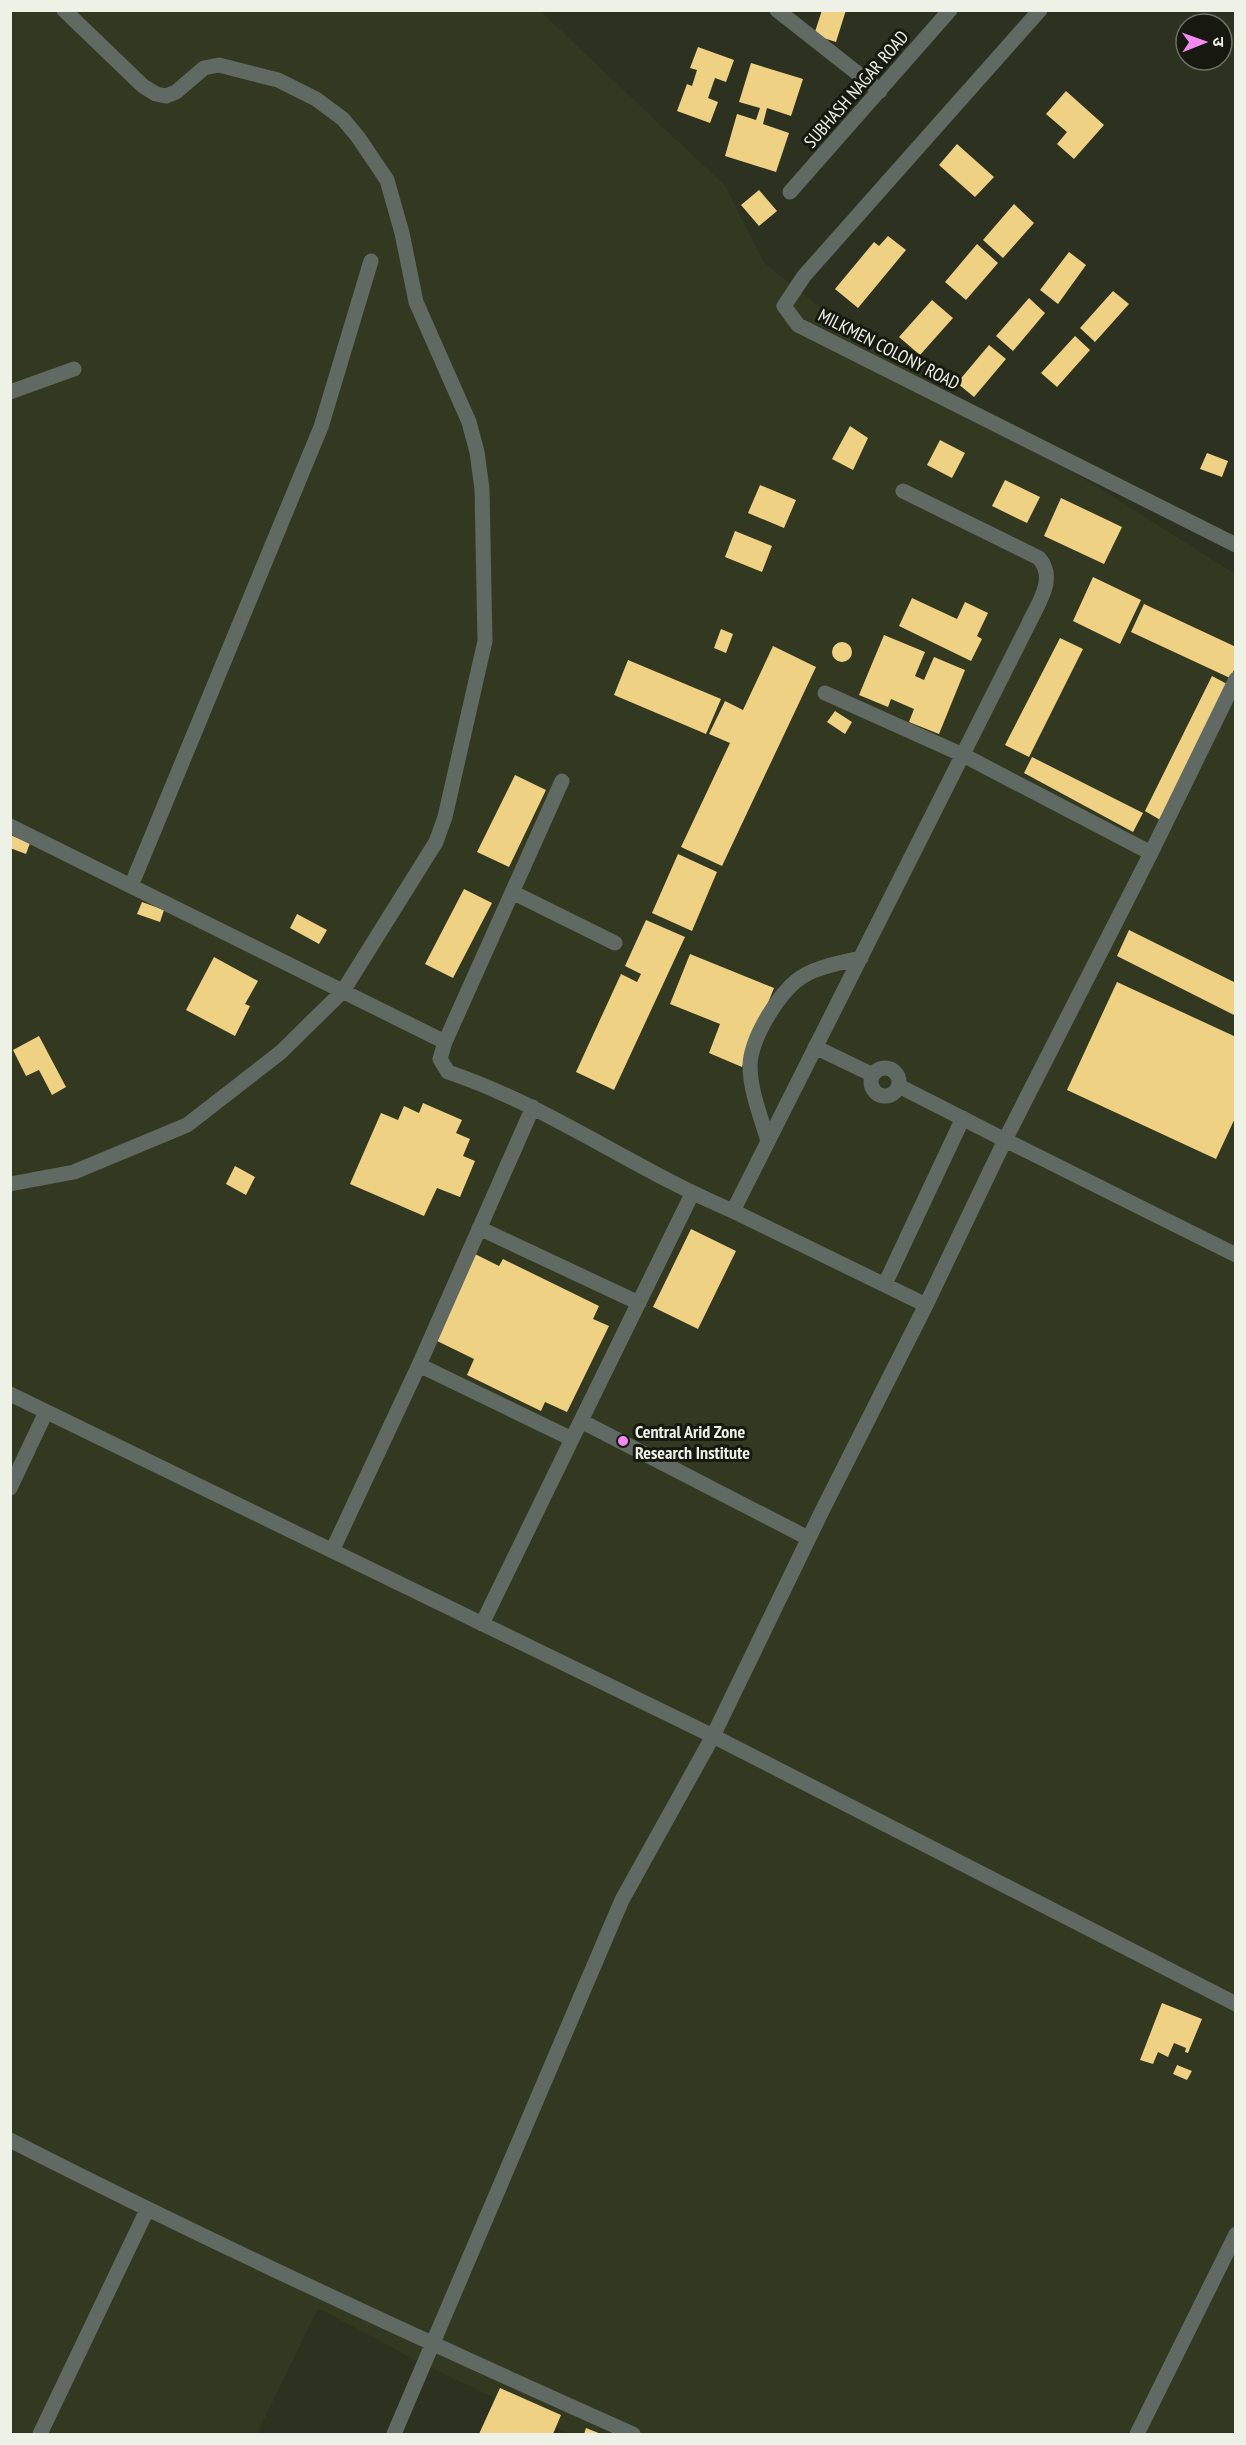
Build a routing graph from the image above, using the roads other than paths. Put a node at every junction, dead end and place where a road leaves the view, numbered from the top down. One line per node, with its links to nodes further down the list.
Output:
1 (64, 10): 22 (street)
2 (777, 10): 5 (street)
3 (950, 10): 5 (street, SUBHASH NAGAR ROAD)
4 (1040, 10): 11 (street, MILKMEN COLONY ROAD)
5 (880, 91): 6 (street, SUBHASH NAGAR ROAD)
6 (790, 192)
7 (371, 261): 18 (street)
8 (74, 369): 9 (street)
9 (10, 392)
10 (903, 491): 14 (street)
11 (1236, 545)
12 (1236, 679): 17 (street)
13 (825, 693): 14 (street)
14 (963, 755): 17 (street); 21 (street)
15 (562, 781): 19 (street)
16 (10, 826): 18 (street)
17 (1151, 853): 27 (street)
18 (131, 886): 22 (street)
19 (512, 892): 20 (street); 23 (street)
20 (615, 943)
21 (861, 958): 24 (street); 28 (street)
22 (343, 991): 23 (street); 29 (street)
23 (445, 1042): 25 (street)
24 (815, 1047): 26 (street); 28 (street)
25 (533, 1107): 30 (street); 32 (street)
26 (963, 1118): 27 (street); 34 (street)
27 (1005, 1140): 33 (street); 36 (street)
28 (768, 1141): 31 (street)
29 (10, 1184)
30 (692, 1194): 31 (street); 35 (street)
31 (733, 1211): 34 (street)
32 (479, 1228): 35 (street); 37 (street)
33 (1236, 1254)
34 (885, 1284): 36 (street)
35 (639, 1303): 40 (street)
36 (926, 1305): 43 (street)
37 (418, 1365): 41 (street); 44 (street)
38 (10, 1394): 39 (street)
39 (46, 1412): 42 (street); 44 (street)
40 (581, 1421): 41 (street); 43 (street)
41 (572, 1439): 45 (street)
42 (10, 1488)
43 (808, 1538): 46 (street)
44 (332, 1551): 45 (street)
45 (482, 1624): 46 (street)
46 (713, 1736): 47 (street); 51 (street)
47 (1236, 2004)
48 (10, 2140): 49 (street)
49 (147, 2210): 51 (street); 52 (street)
50 (1236, 2234): 55 (street)
51 (432, 2344): 53 (street); 54 (street)
52 (40, 2434)
53 (394, 2434)
54 (633, 2434)
55 (1137, 2434)

